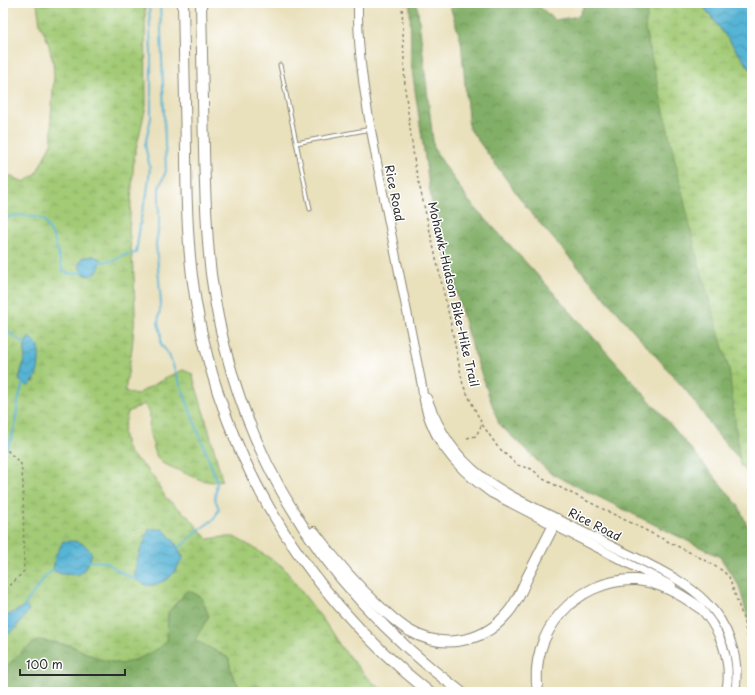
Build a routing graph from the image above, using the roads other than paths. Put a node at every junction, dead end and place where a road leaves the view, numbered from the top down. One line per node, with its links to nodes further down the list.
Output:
1 (183, 3): 11 (highway)
2 (201, 3): 8 (highway)
3 (358, 3): 5 (street, Rice Road)
4 (280, 65): 6 (lane)
5 (371, 129): 6 (lane); 9 (street, Rice Road)
6 (296, 143): 7 (lane)
7 (310, 209)
8 (266, 463): 9 (highway); 14 (highway)
9 (556, 522): 10 (street, Rice Road); 17 (street, Rice Road)
10 (700, 608): 15 (highway); 16 (street, Rice Road)
11 (360, 630): 12 (highway); 13 (highway)
12 (420, 692)
13 (429, 692)
14 (461, 692)
15 (538, 692)
16 (726, 692)
17 (735, 692)

